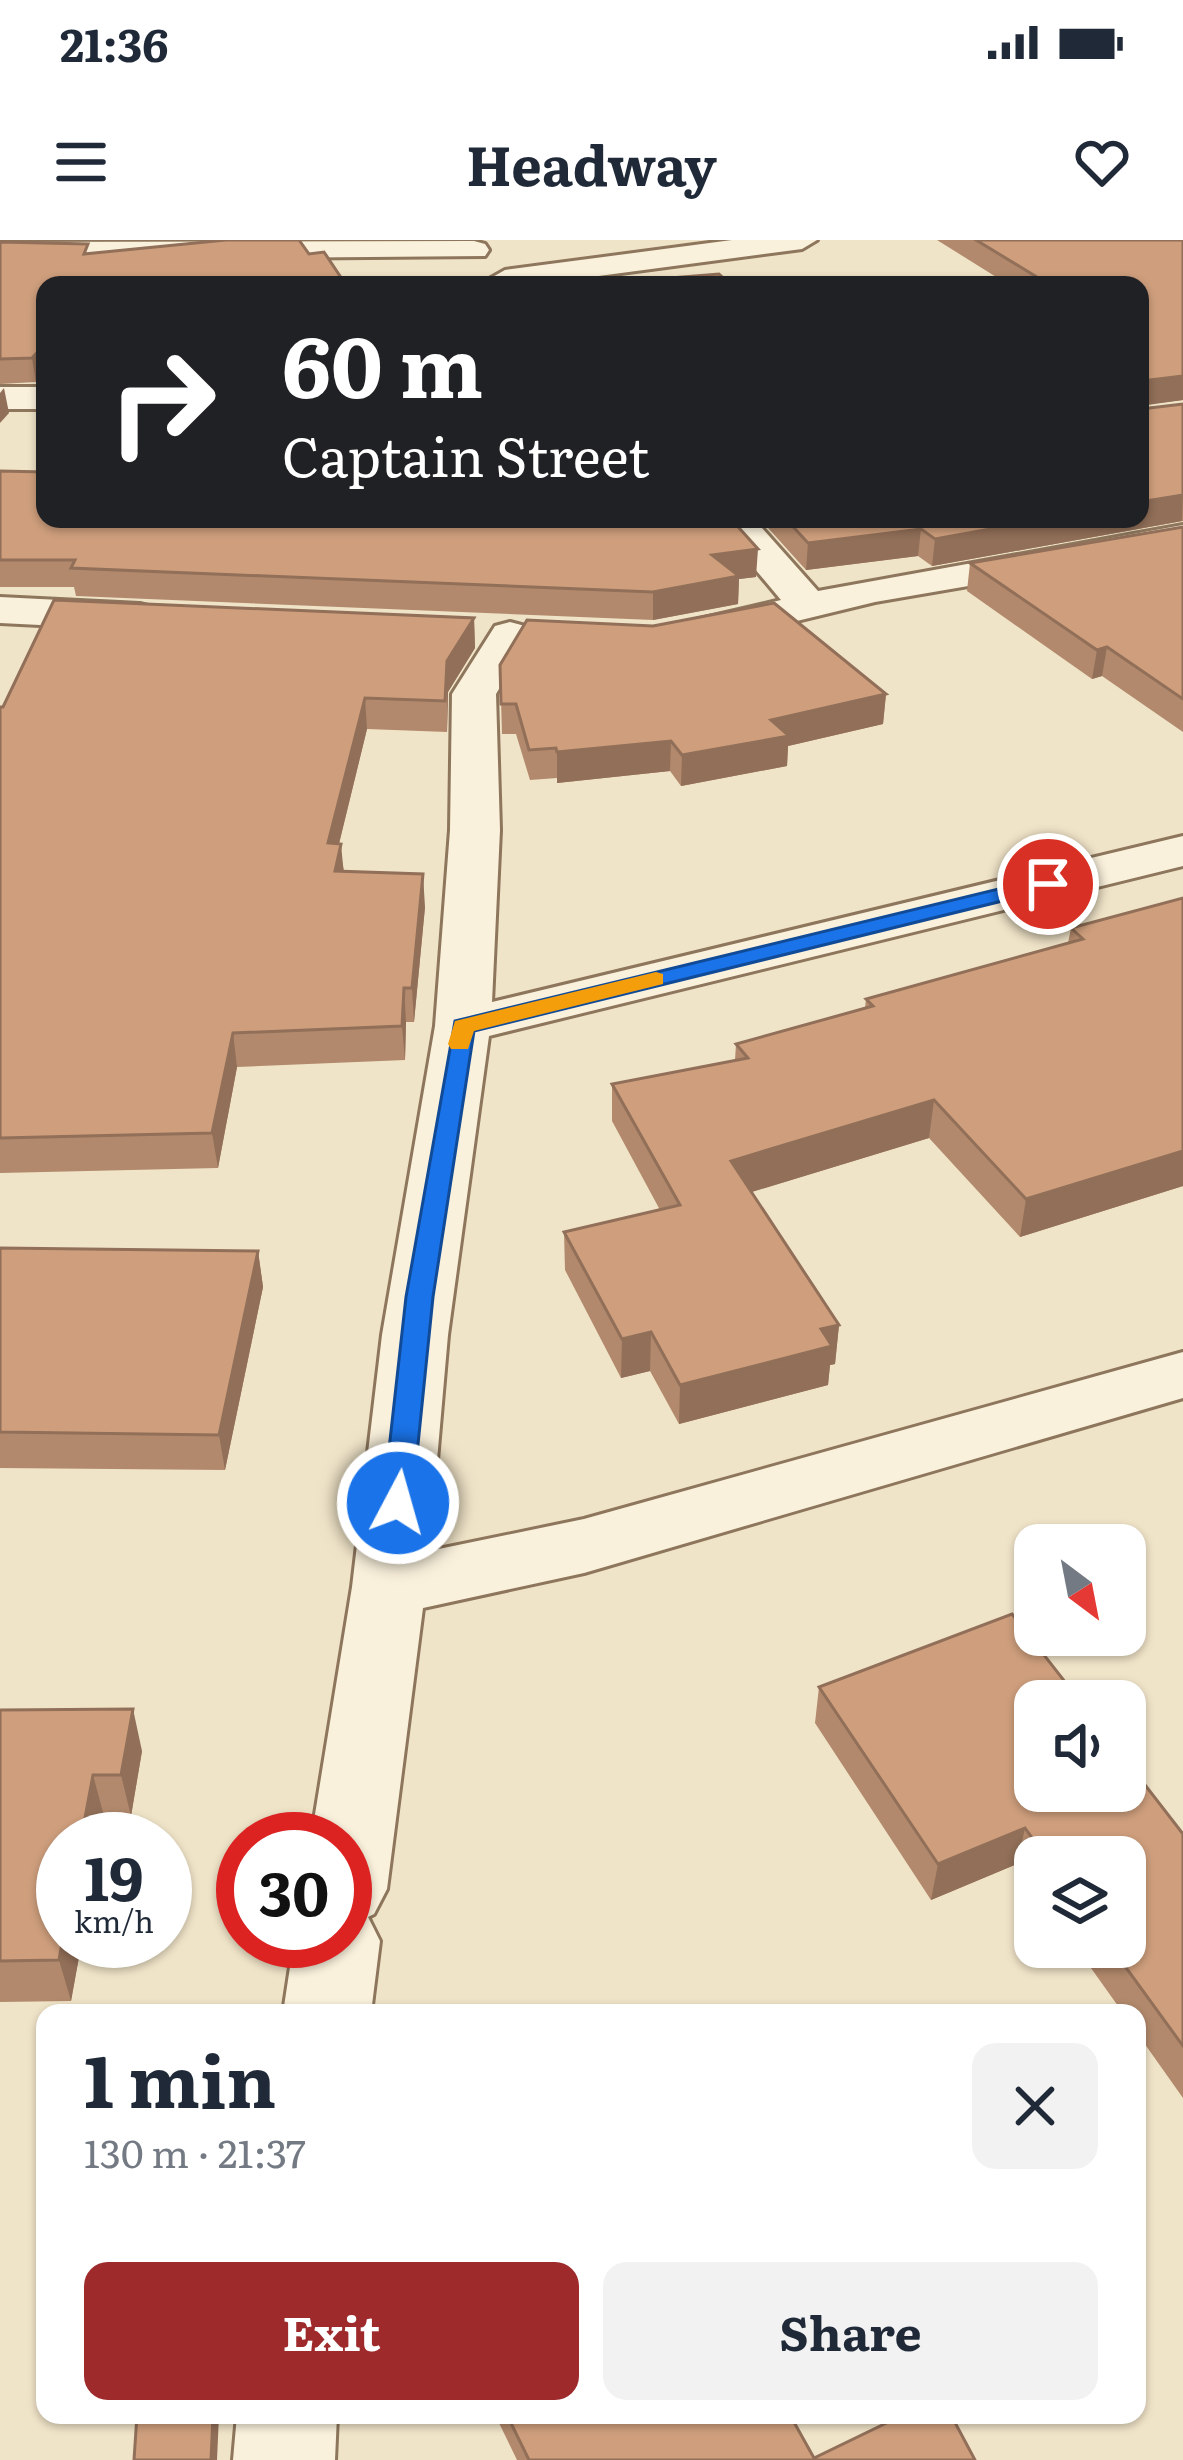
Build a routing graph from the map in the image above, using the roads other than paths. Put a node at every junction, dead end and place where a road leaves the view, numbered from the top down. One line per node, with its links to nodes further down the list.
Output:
1 (802, 240): 5 (street)
2 (469, 245): 3 (street); 4 (street)
3 (0, 251)
4 (501, 276)
5 (549, 276)
6 (0, 398): 7 (street)
7 (36, 398)
8 (741, 528): 10 (street)
9 (1183, 537): 10 (street)
10 (810, 607): 14 (street)
11 (0, 610): 12 (street)
12 (185, 619)
13 (510, 635): 16 (street)
14 (652, 638)
15 (1183, 850): 16 (street)
16 (463, 1026): 18 (street)
17 (1183, 1375): 18 (street)
18 (389, 1587): 19 (street)
19 (356, 1812)
20 (333, 1968): 21 (street)
21 (328, 2004)
22 (286, 2424): 23 (street)
23 (284, 2460)

